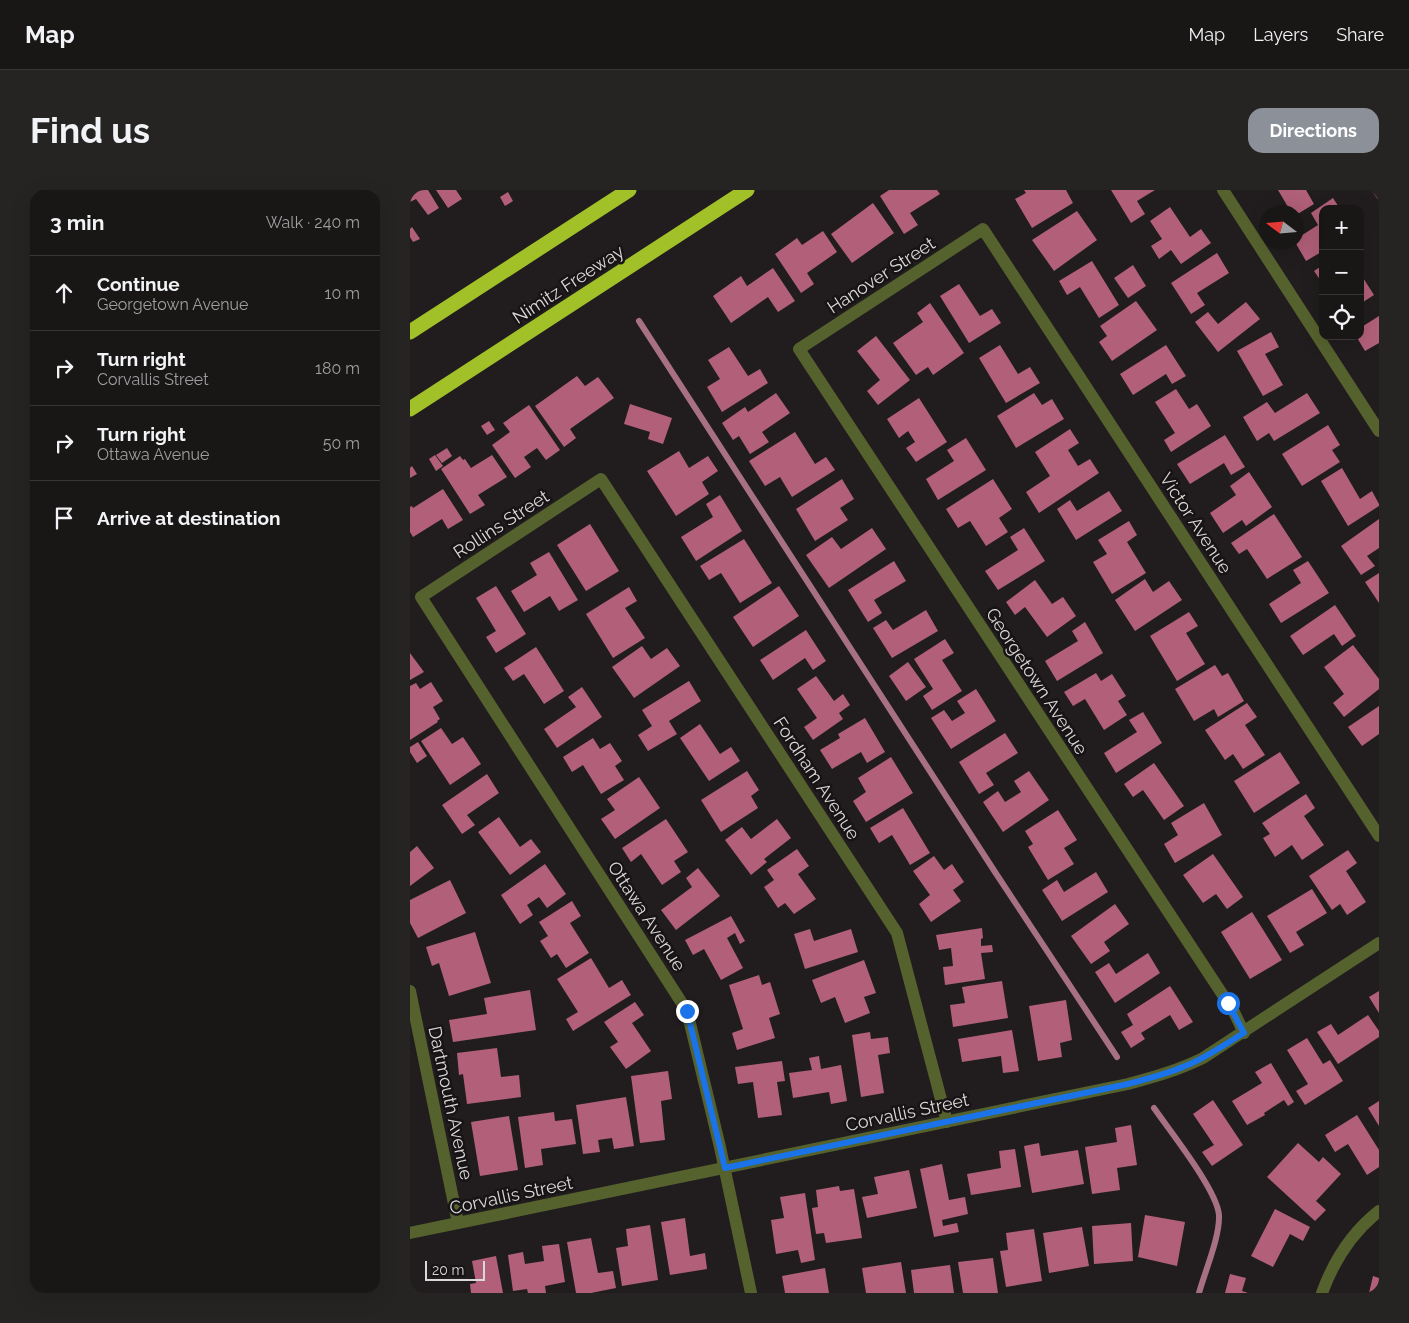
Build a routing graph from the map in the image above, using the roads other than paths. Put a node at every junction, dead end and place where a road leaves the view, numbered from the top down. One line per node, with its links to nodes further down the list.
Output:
1 (629, 190): 5 (highway)
2 (747, 190): 7 (highway, Nimitz Freeway)
3 (1223, 190): 8 (street)
4 (983, 229): 6 (street, Hanover Street); 11 (street, Victor Avenue)
5 (410, 332)
6 (799, 349): 14 (street, Georgetown Avenue)
7 (410, 409)
8 (1379, 431)
9 (601, 479): 10 (street, Rollins Street); 15 (street, Fordham Avenue)
10 (420, 597): 16 (street, Ottawa Avenue)
11 (1379, 836)
12 (1379, 943): 14 (street, Corvallis Street)
13 (410, 990): 18 (street, Dartmouth Avenue)
14 (1244, 1033): 15 (street, Corvallis Street)
15 (947, 1122): 16 (street, Corvallis Street)
16 (725, 1168): 18 (street, Corvallis Street); 20 (street, Ottawa Avenue)
17 (1379, 1211): 21 (street)
18 (458, 1223): 19 (street, Corvallis Street)
19 (410, 1233)
20 (751, 1293)
21 (1322, 1293)

